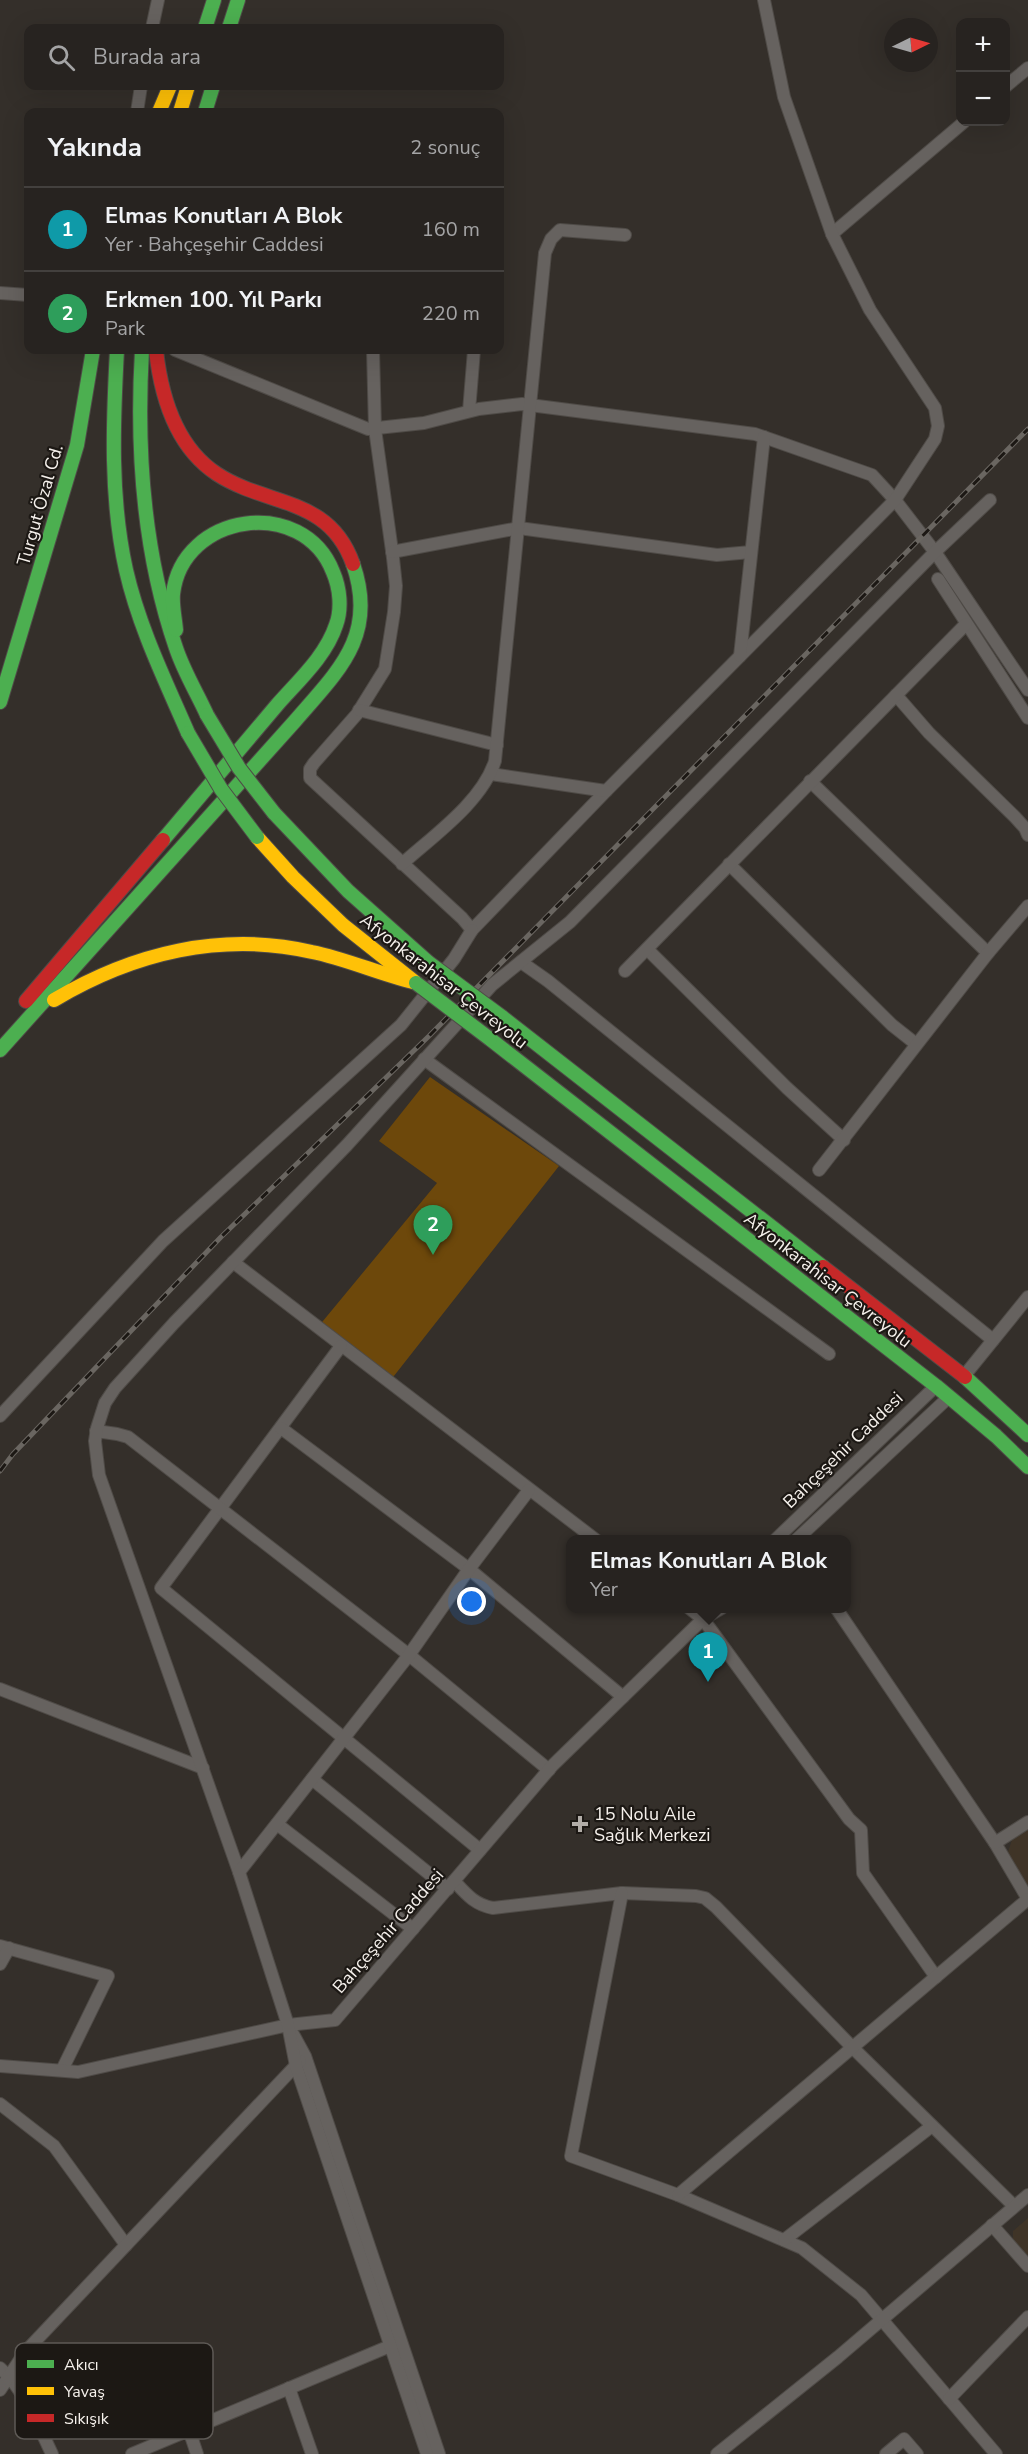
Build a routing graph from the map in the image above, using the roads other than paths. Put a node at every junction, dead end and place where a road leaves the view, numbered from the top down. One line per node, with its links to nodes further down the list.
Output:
1 (158, 0): 5 (street)
2 (213, 0): 6 (main road); 7 (main road)
3 (238, 0): 8 (main road)
4 (764, 0): 20 (street)
5 (153, 24)
6 (198, 24)
7 (206, 24)
8 (230, 24)
9 (1028, 68): 10 (street)
10 (1010, 82)
11 (140, 90): 15 (street)
12 (168, 90): 16 (main road)
13 (187, 90): 17 (main road)
14 (212, 90): 18 (main road)
15 (138, 108)
16 (161, 108)
17 (181, 108)
18 (206, 108)
19 (959, 126): 20 (street)
20 (832, 234): 35 (street)
21 (625, 235): 31 (street)
22 (0, 293): 23 (street)
23 (24, 295)
24 (92, 354): 47 (main road, Turgut Özal Cd.)
25 (117, 354): 63 (main road, Afyonkarahisar Çevreyolu, bridge)
26 (142, 354): 43 (main road, Afyonkarahisar Çevreyolu)
27 (156, 354): 64 (main road)
28 (185, 354): 33 (street)
29 (373, 354): 33 (street)
30 (474, 354): 32 (street)
31 (530, 405): 32 (street); 34 (street); 37 (street)
32 (469, 411): 33 (street)
33 (375, 429): 38 (street)
34 (764, 437): 35 (street); 39 (street)
35 (896, 500): 40 (street); 44 (street)
36 (990, 500): 40 (street)
37 (519, 528): 38 (street); 39 (street); 50 (street)
38 (392, 552): 48 (street)
39 (751, 552): 44 (street)
40 (935, 552): 45 (street); 61 (street)
41 (938, 579): 42 (street)
42 (966, 624): 46 (street); 49 (street)
43 (177, 650): 65 (main road); 76 (main road, Afyonkarahisar Çevreyolu, bridge)
44 (740, 656): 53 (street)
45 (1028, 690)
46 (896, 694): 52 (street); 54 (street)
47 (0, 702)
48 (359, 710): 50 (street); 55 (street)
49 (1028, 718)
50 (497, 744): 51 (street)
51 (491, 774): 53 (street); 55 (street)
52 (810, 782): 56 (street); 60 (street)
53 (606, 791): 58 (street)
54 (1028, 835)
55 (402, 864): 58 (street)
56 (729, 864): 59 (street); 66 (street)
57 (1028, 906): 60 (street)
58 (472, 930): 79 (street)
59 (647, 950): 62 (street); 69 (street)
60 (988, 953): 66 (street)
61 (521, 962): 68 (street); 73 (street)
62 (625, 971)
63 (416, 983): 64 (main road); 77 (main road, Afyonkarahisar Çevreyolu, bridge)
64 (36, 1010): 67 (main road)
65 (0, 1031)
66 (916, 1044): 69 (street)
67 (0, 1050)
68 (424, 1059): 71 (street); 75 (street)
69 (844, 1140): 70 (street)
70 (819, 1170)
71 (233, 1262): 74 (street); 81 (street)
72 (1028, 1297): 73 (street)
73 (993, 1340): 76 (street)
74 (342, 1346): 80 (street); 84 (street)
75 (829, 1354)
76 (964, 1376): 82 (main road, Afyonkarahisar Çevreyolu)
77 (936, 1386): 78 (main road, Afyonkarahisar Çevreyolu); 87 (street, Bahçeşehir Caddesi)
78 (949, 1397): 83 (main road, Afyonkarahisar Çevreyolu); 88 (street, Bahçeşehir Caddesi)
79 (0, 1416)
80 (281, 1428): 85 (street); 89 (street)
81 (96, 1431): 85 (street); 96 (street)
82 (1028, 1435)
83 (1028, 1467)
84 (529, 1490): 86 (street); 89 (street)
85 (220, 1509): 92 (street); 95 (street)
86 (591, 1535)
87 (784, 1535)
88 (800, 1535)
89 (468, 1569): 92 (street); 94 (street)
90 (839, 1613): 101 (street)
91 (705, 1614): 94 (street, Bahçeşehir Caddesi); 110 (street)
92 (409, 1655): 95 (street); 97 (street)
93 (0, 1689): 96 (street)
94 (623, 1697): 97 (street, Bahçeşehir Caddesi)
95 (344, 1738): 98 (street); 102 (street)
96 (202, 1768): 103 (street)
97 (549, 1770): 102 (street, Bahçeşehir Caddesi)
98 (312, 1779): 100 (street); 104 (street)
99 (1028, 1822): 101 (street)
100 (277, 1824): 103 (street); 107 (street)
101 (995, 1843): 106 (street)
102 (480, 1850): 104 (street, Bahçeşehir Caddesi)
103 (239, 1872): 111 (street)
104 (451, 1885): 105 (street); 107 (street, Bahçeşehir Caddesi)
105 (622, 1893): 112 (street); 119 (street)
106 (1028, 1899): 110 (street)
107 (413, 1929): 111 (street, Bahçeşehir Caddesi)
108 (4, 1947): 109 (street); 116 (street)
109 (0, 1964)
110 (936, 1977): 112 (street)
111 (288, 2025): 113 (street); 115 (street); 116 (street, Bahçeşehir Caddesi)
112 (853, 2048): 118 (street); 119 (street)
113 (305, 2056): 115 (street); 145 (street)
114 (0, 2066): 116 (street, Bahçeşehir Caddesi)
115 (296, 2066): 124 (street); 129 (street)
116 (62, 2070)
117 (0, 2104): 124 (street)
118 (932, 2126): 121 (street); 123 (street)
119 (678, 2195): 123 (street)
120 (1028, 2195): 121 (street)
121 (1014, 2206): 122 (street)
122 (992, 2225): 125 (street); 127 (street)
123 (784, 2240): 127 (street)
124 (126, 2245): 128 (street)
125 (1028, 2266)
126 (1028, 2317): 135 (street)
127 (882, 2319): 135 (street); 146 (street)
128 (33, 2343)
129 (390, 2346): 133 (street); 144 (street)
130 (15, 2362): 131 (street)
131 (4, 2372): 132 (street); 134 (street)
132 (15, 2388)
133 (289, 2388): 136 (street); 143 (street)
134 (0, 2390)
135 (949, 2399): 149 (street)
136 (213, 2420)
137 (45, 2439): 140 (street)
138 (168, 2439): 141 (street)
139 (192, 2439): 142 (street)
140 (52, 2454)
141 (132, 2454)
142 (197, 2454)
143 (312, 2454)
144 (427, 2454)
145 (439, 2454)
146 (717, 2454)
147 (886, 2454): 148 (street)
148 (917, 2454)
149 (996, 2454)

